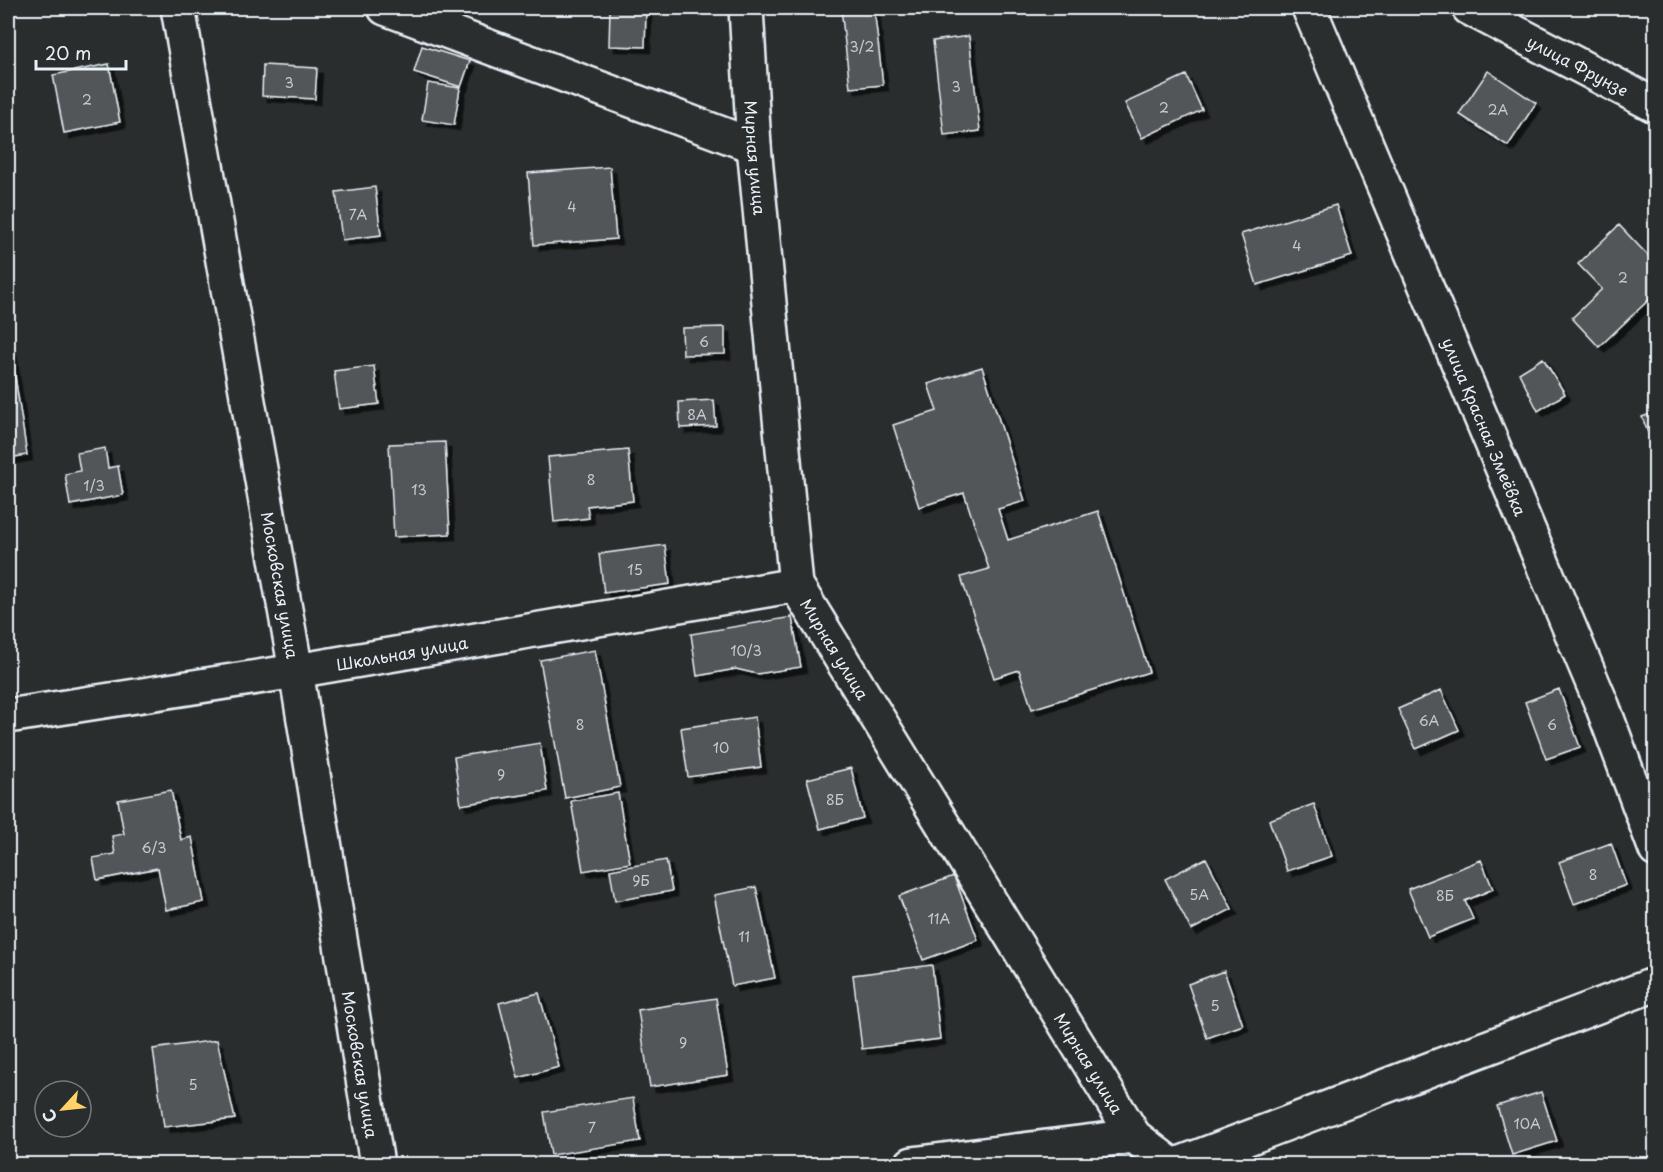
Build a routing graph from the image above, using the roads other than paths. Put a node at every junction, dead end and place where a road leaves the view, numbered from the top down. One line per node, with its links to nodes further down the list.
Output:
1 (178, 8): 9 (street, Московская улица)
2 (385, 8): 7 (street)
3 (746, 8): 7 (street, Мирная улица)
4 (1309, 8): 11 (street, улица Красная Змеёвка)
5 (1469, 8): 6 (street, улица Фрунзе)
6 (1656, 106)
7 (754, 146): 8 (street, Мирная улица)
8 (796, 585): 9 (street, Школьная улица); 13 (street, Мирная улица)
9 (296, 671): 10 (street, Школьная улица); 14 (street, Московская улица)
10 (8, 716)
11 (1656, 850)
12 (1656, 984): 17 (street)
13 (1134, 1136): 15 (street); 16 (street, Мирная улица)
14 (377, 1164)
15 (912, 1164)
16 (1170, 1164)
17 (1179, 1164)

